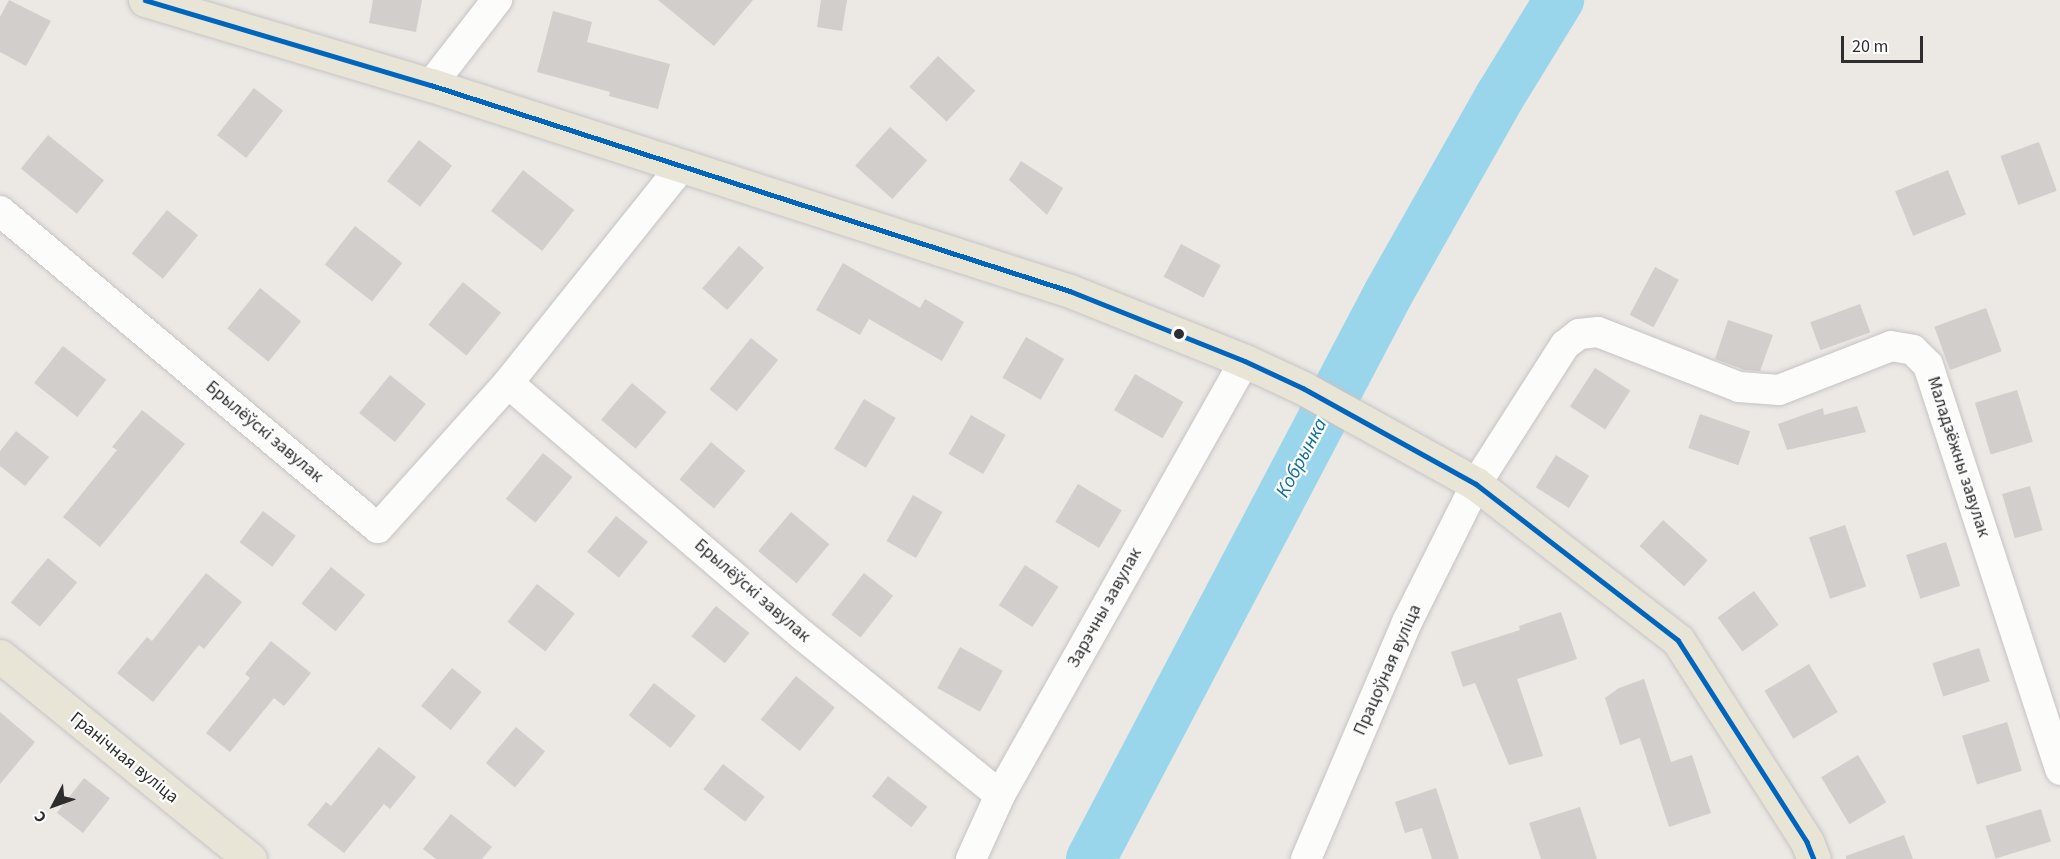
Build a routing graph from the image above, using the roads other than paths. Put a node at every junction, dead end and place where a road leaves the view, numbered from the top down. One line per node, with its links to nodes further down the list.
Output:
1 (145, 0): 3 (main road)
2 (497, 0): 3 (street)
3 (431, 85): 4 (main road)
4 (682, 166): 6 (main road); 7 (street, Брылёўскі завулак)
5 (0, 211): 7 (street, Брылёўскі завулак)
6 (1245, 361): 8 (main road); 11 (street, Зарэчны завулак)
7 (508, 383): 11 (street, Брылёўскі завулак)
8 (1476, 484): 10 (street, Маладзёжны завулак); 14 (street, Працоўная вуліца); 15 (main road)
9 (0, 656): 12 (main road, Гранічная вуліца)
10 (2060, 770)
11 (1000, 795): 13 (street, Зарэчны завулак)
12 (250, 859)
13 (971, 859)
14 (1306, 859)
15 (1814, 859)

